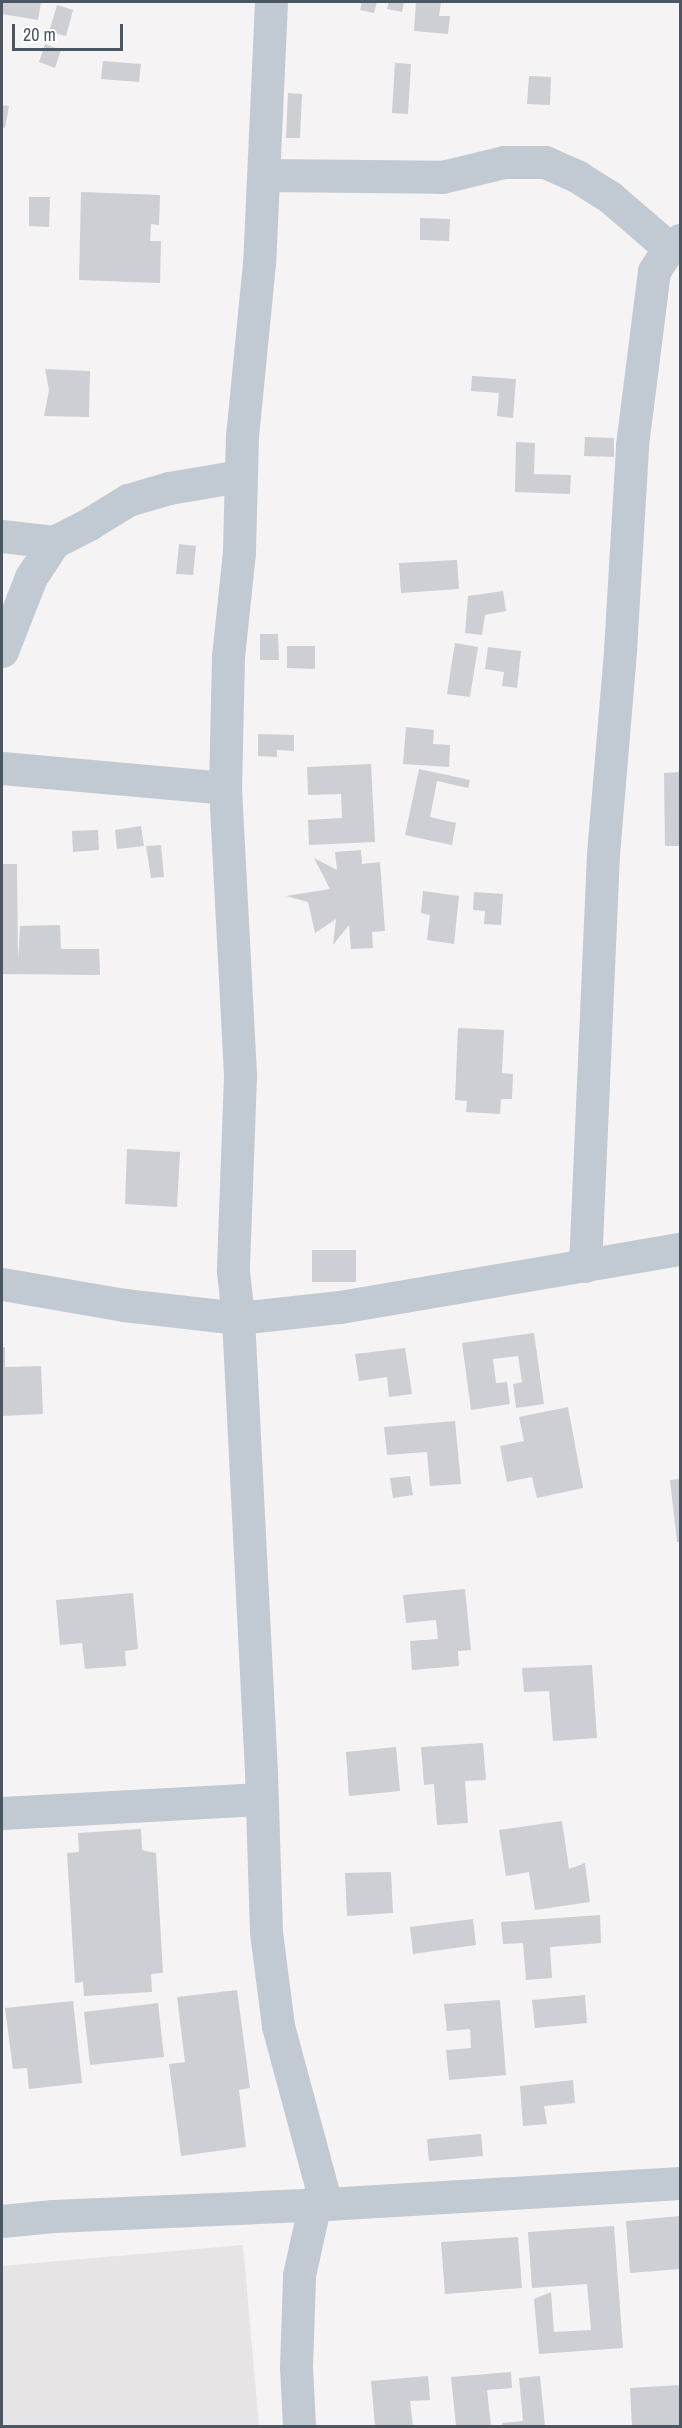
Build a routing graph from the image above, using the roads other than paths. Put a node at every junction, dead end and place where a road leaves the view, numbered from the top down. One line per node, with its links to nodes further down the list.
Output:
1 (271, 2): 2 (street)
2 (264, 175): 3 (street); 4 (street)
3 (675, 244): 11 (street)
4 (240, 476): 6 (street); 9 (street)
5 (2, 536): 6 (street)
6 (54, 542): 7 (street)
7 (2, 651)
8 (2, 768): 9 (street)
9 (225, 788): 13 (street)
10 (681, 1249): 11 (street)
11 (585, 1266): 13 (street)
12 (2, 1284): 13 (street)
13 (238, 1318): 14 (street)
14 (262, 1799): 15 (street); 17 (street)
15 (2, 1813)
16 (681, 2182): 17 (street)
17 (320, 2203): 18 (street); 19 (street)
18 (2, 2221)
19 (299, 2427)

